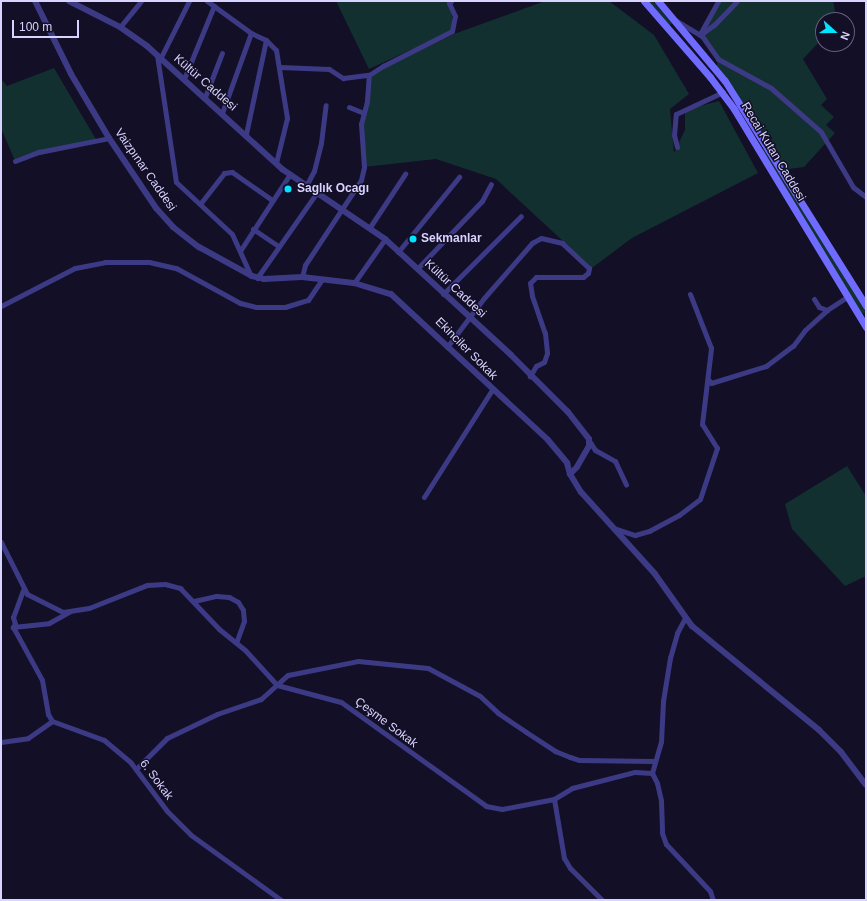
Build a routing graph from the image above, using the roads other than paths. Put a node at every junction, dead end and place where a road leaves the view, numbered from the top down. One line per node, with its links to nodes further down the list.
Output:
1 (35, 1): 29 (street, Vaizpınar Caddesi)
2 (69, 1): 13 (street, Kültür Caddesi)
3 (141, 1): 13 (street)
4 (189, 1): 18 (street)
5 (207, 1): 11 (street)
6 (451, 1): 20 (street)
7 (644, 1): 22 (main road, Recai Kutan Caddesi)
8 (658, 1): 12 (main road, Recai Kutan Caddesi)
9 (718, 1): 15 (street)
10 (738, 1): 15 (street)
11 (214, 6): 14 (street); 21 (street)
12 (673, 18): 15 (street); 60 (main road, Recai Kutan Caddesi)
13 (120, 27): 18 (street, Kültür Caddesi)
14 (251, 33): 16 (street); 26 (street)
15 (700, 35): 39 (street)
16 (266, 40): 19 (street); 28 (street)
17 (222, 53): 23 (street)
18 (159, 57): 21 (street, Kültür Caddesi); 41 (street)
19 (280, 67): 20 (street); 32 (street)
20 (369, 76): 27 (street)
21 (184, 79): 23 (street, Kültür Caddesi)
22 (723, 92): 30 (street); 57 (main road, Recai Kutan Caddesi)
23 (205, 97): 26 (street, Kültür Caddesi)
24 (326, 105): 36 (street)
25 (349, 107): 27 (street)
26 (222, 113): 28 (street, Kültür Caddesi)
27 (364, 113): 42 (street)
28 (246, 134): 32 (street, Kültür Caddesi)
29 (109, 138): 31 (street); 51 (street, Vaizpınar Caddesi)
30 (677, 146)
31 (15, 160)
32 (276, 164): 33 (street, Kültür Caddesi)
33 (290, 174): 36 (street, Kültür Caddesi); 40 (street)
34 (405, 174): 44 (street)
35 (460, 177): 49 (street)
36 (307, 184): 38 (street, Kültür Caddesi)
37 (491, 184): 50 (street)
38 (318, 191): 42 (street, Kültür Caddesi); 47 (street)
39 (866, 197)
40 (272, 200): 41 (street); 45 (street)
41 (200, 204): 48 (street)
42 (343, 209): 44 (street, Kültür Caddesi); 52 (street)
43 (521, 216): 55 (street)
44 (370, 227): 46 (street, Kültür Caddesi)
45 (253, 229): 47 (street); 48 (street)
46 (385, 238): 49 (street, Kültür Caddesi); 54 (street)
47 (278, 246): 51 (street)
48 (240, 251): 51 (street)
49 (398, 252): 50 (street, Kültür Caddesi)
50 (417, 269): 55 (street, Kültür Caddesi)
51 (254, 277): 52 (street, Vaizpınar Caddesi)
52 (302, 277): 53 (street, Vaizpınar Caddesi)
53 (322, 279): 54 (street, Ekinciler Sokak); 59 (street)
54 (354, 283): 64 (street, Ekinciler Sokak)
55 (443, 294): 62 (street, Kültür Caddesi)
56 (690, 294): 66 (street)
57 (847, 296): 61 (street); 63 (main road, Recai Kutan Caddesi)
58 (814, 299): 61 (street)
59 (1, 306)
60 (866, 306)
61 (827, 310): 66 (street)
62 (470, 318): 64 (street); 65 (street, Kültür Caddesi); 65 (street)
63 (866, 327)
64 (447, 347): 67 (street, Ekinciler Sokak)
65 (530, 376): 68 (street, Kültür Caddesi)
66 (708, 380): 72 (street)
67 (492, 390): 69 (street, Ekinciler Sokak); 71 (street)
68 (590, 442): 69 (street); 70 (street)
69 (570, 474): 72 (street, Ekinciler Sokak)
70 (626, 485)
71 (424, 497)
72 (612, 528): 77 (street, Ekinciler Sokak)
73 (1, 542): 74 (street)
74 (23, 590): 76 (street); 78 (street)
75 (194, 601): 76 (street); 79 (street); 79 (street)
76 (69, 612): 78 (street)
77 (685, 618): 83 (street); 86 (street, Ekinciler Sokak)
78 (13, 627): 81 (street)
79 (236, 643): 80 (street)
80 (277, 685): 83 (street); 84 (street); 87 (street, Çeşme Sokak)
81 (52, 721): 82 (street); 84 (street, 6. Sokak)
82 (1, 742)
83 (654, 761): 85 (street)
84 (136, 769): 88 (street, 6. Sokak)
85 (652, 773): 87 (street, Çeşme Sokak); 90 (street)
86 (866, 785)
87 (554, 799): 89 (street)
88 (281, 900)
89 (602, 900)
90 (713, 900)

